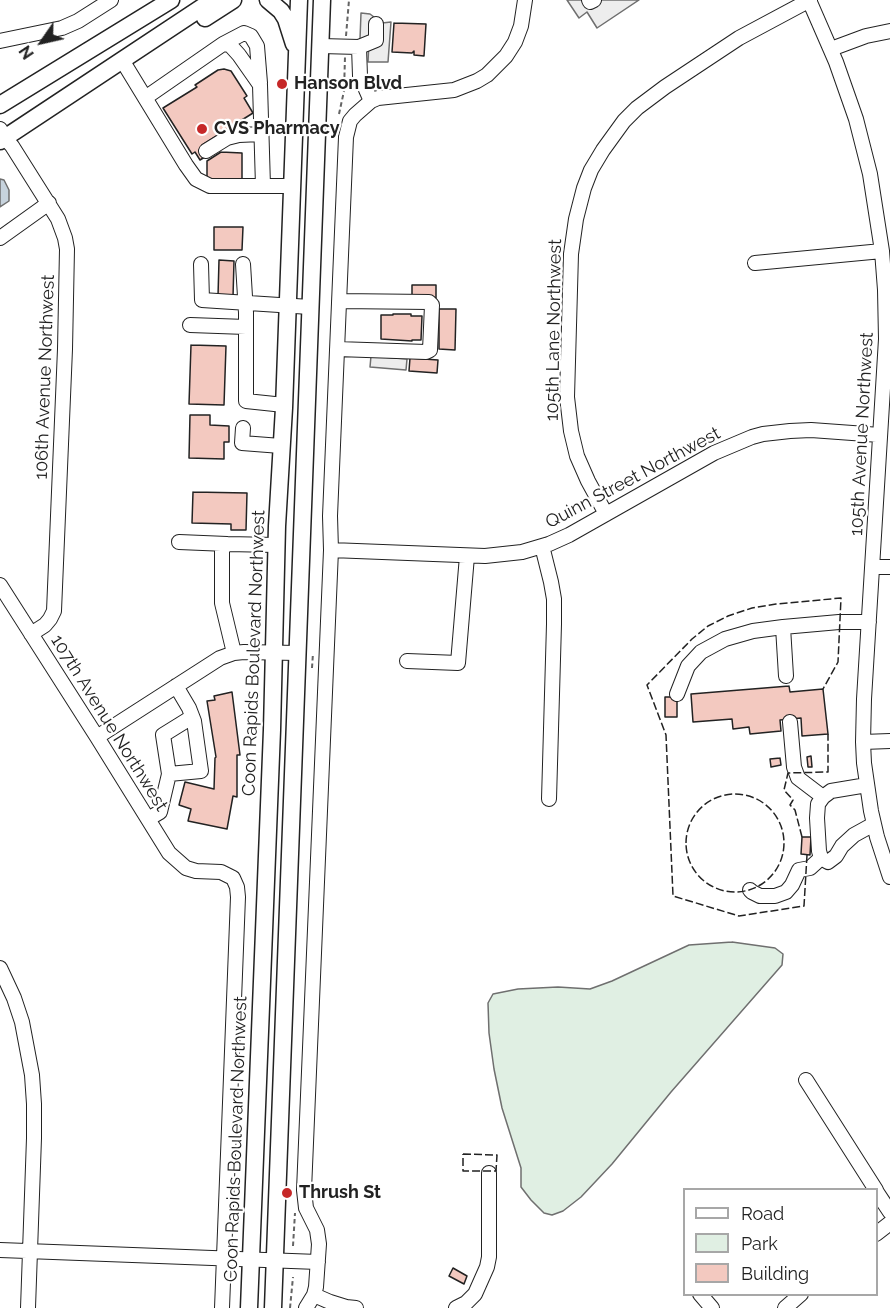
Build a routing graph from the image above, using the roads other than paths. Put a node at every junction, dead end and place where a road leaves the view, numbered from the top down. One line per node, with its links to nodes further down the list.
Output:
1 (111, 0): 14 (street)
2 (171, 0): 24 (main road)
3 (213, 0): 20 (main road)
4 (233, 0): 20 (main road)
5 (268, 0): 19 (main road)
6 (300, 0): 19 (main road, Coon Rapids Boulevard Northwest)
7 (322, 0): 16 (main road)
8 (525, 0): 23 (street)
9 (589, 0): 10 (street)
10 (594, 0)
11 (809, 0): 18 (street, 105th Avenue Northwest); 49 (street, 105th Lane Northwest)
12 (376, 24): 17 (street)
13 (890, 31): 18 (street)
14 (0, 41)
15 (224, 44): 21 (street); 21 (street); 22 (street)
16 (321, 46): 17 (street); 40 (main road)
17 (359, 47): 23 (street)
18 (831, 49): 31 (street, 105th Avenue Northwest)
19 (297, 53): 29 (main road, Coon Rapids Boulevard Northwest)
20 (122, 60): 22 (street); 26 (main road)
21 (260, 85): 25 (street)
22 (144, 98): 27 (street)
23 (371, 101): 37 (street)
24 (0, 105)
25 (261, 134): 27 (street); 28 (street)
26 (2, 136): 30 (street, 106th Avenue Northwest)
27 (186, 165): 28 (street)
28 (263, 186): 29 (street)
29 (292, 186): 39 (main road, Coon Rapids Boulevard Northwest)
30 (49, 203): 32 (street); 61 (street, 106th Avenue Northwest)
31 (883, 213): 33 (street, 105th Avenue Northwest)
32 (0, 238)
33 (882, 251): 34 (street); 44 (street, 105th Avenue Northwest)
34 (755, 263)
35 (201, 264): 38 (street)
36 (243, 264): 38 (street)
37 (339, 302): 43 (street); 43 (street)
38 (246, 303): 39 (street); 42 (street)
39 (288, 306): 40 (street); 45 (main road, Coon Rapids Boulevard Northwest)
40 (310, 307): 64 (main road)
41 (190, 325): 42 (street)
42 (246, 327): 45 (street)
43 (337, 349): 54 (street)
44 (887, 371): 47 (street, 105th Avenue Northwest)
45 (284, 405): 48 (main road, Coon Rapids Boulevard Northwest)
46 (243, 428): 48 (street)
47 (880, 435): 49 (street, Quinn Street Northwest); 56 (street, 105th Avenue Northwest)
48 (281, 446): 52 (main road, Coon Rapids Boulevard Northwest)
49 (606, 514): 53 (street, Quinn Street Northwest)
50 (179, 542): 51 (street)
51 (227, 544): 52 (street); 63 (street)
52 (276, 545): 62 (main road, Coon Rapids Boulevard Northwest)
53 (542, 546): 55 (street, Quinn Street Northwest); 77 (street)
54 (331, 550): 55 (street, Quinn Street Northwest); 97 (street)
55 (466, 556): 65 (street)
56 (873, 567): 57 (street); 59 (street, 105th Avenue Northwest)
57 (890, 567)
58 (0, 585): 61 (street, 107th Avenue Northwest)
59 (869, 622): 60 (street); 73 (street, 105th Avenue Northwest)
60 (783, 627): 66 (street); 68 (street)
61 (31, 634): 71 (street, 107th Avenue Northwest)
62 (273, 652): 63 (street); 64 (street); 95 (main road, Coon Rapids Boulevard Northwest)
63 (234, 653): 67 (street)
64 (297, 653): 96 (main road)
65 (407, 661)
66 (786, 676)
67 (176, 686): 69 (street); 71 (street)
68 (677, 694)
69 (192, 717): 74 (street); 74 (street)
70 (790, 722): 76 (street)
71 (97, 737): 78 (street, 107th Avenue Northwest)
72 (890, 741): 73 (street)
73 (863, 742): 75 (street, 105th Avenue Northwest)
74 (170, 774): 78 (street)
75 (867, 785): 76 (street); 79 (street, 105th Avenue Northwest)
76 (824, 796): 80 (street)
77 (549, 799)
78 (148, 819): 81 (street, 107th Avenue Northwest)
79 (874, 824): 80 (street); 82 (street, 105th Avenue Northwest)
80 (821, 858): 83 (street)
81 (196, 871): 94 (street, Coon Rapids Boulevard Northwest)
82 (890, 877)
83 (750, 890)
84 (0, 968): 93 (street)
85 (806, 1080): 87 (street)
86 (489, 1173): 107 (street)
87 (875, 1188)
88 (878, 1193): 89 (street)
89 (890, 1212)
90 (890, 1223): 91 (street)
91 (878, 1232)
92 (0, 1250): 93 (street)
93 (29, 1252): 94 (street); 101 (street)
94 (223, 1259): 95 (street); 102 (street, Coon Rapids Boulevard Northwest)
95 (251, 1260): 96 (street); 103 (main road, Coon Rapids Boulevard Northwest)
96 (274, 1260): 97 (street); 104 (main road)
97 (318, 1262): 98 (street)
98 (314, 1294): 105 (street); 106 (street)
99 (702, 1296): 108 (street)
100 (799, 1296): 109 (street)
101 (27, 1308)
102 (222, 1308)
103 (249, 1308)
104 (273, 1308)
105 (306, 1308)
106 (356, 1308)
107 (456, 1308)
108 (712, 1308)
109 (785, 1308)

